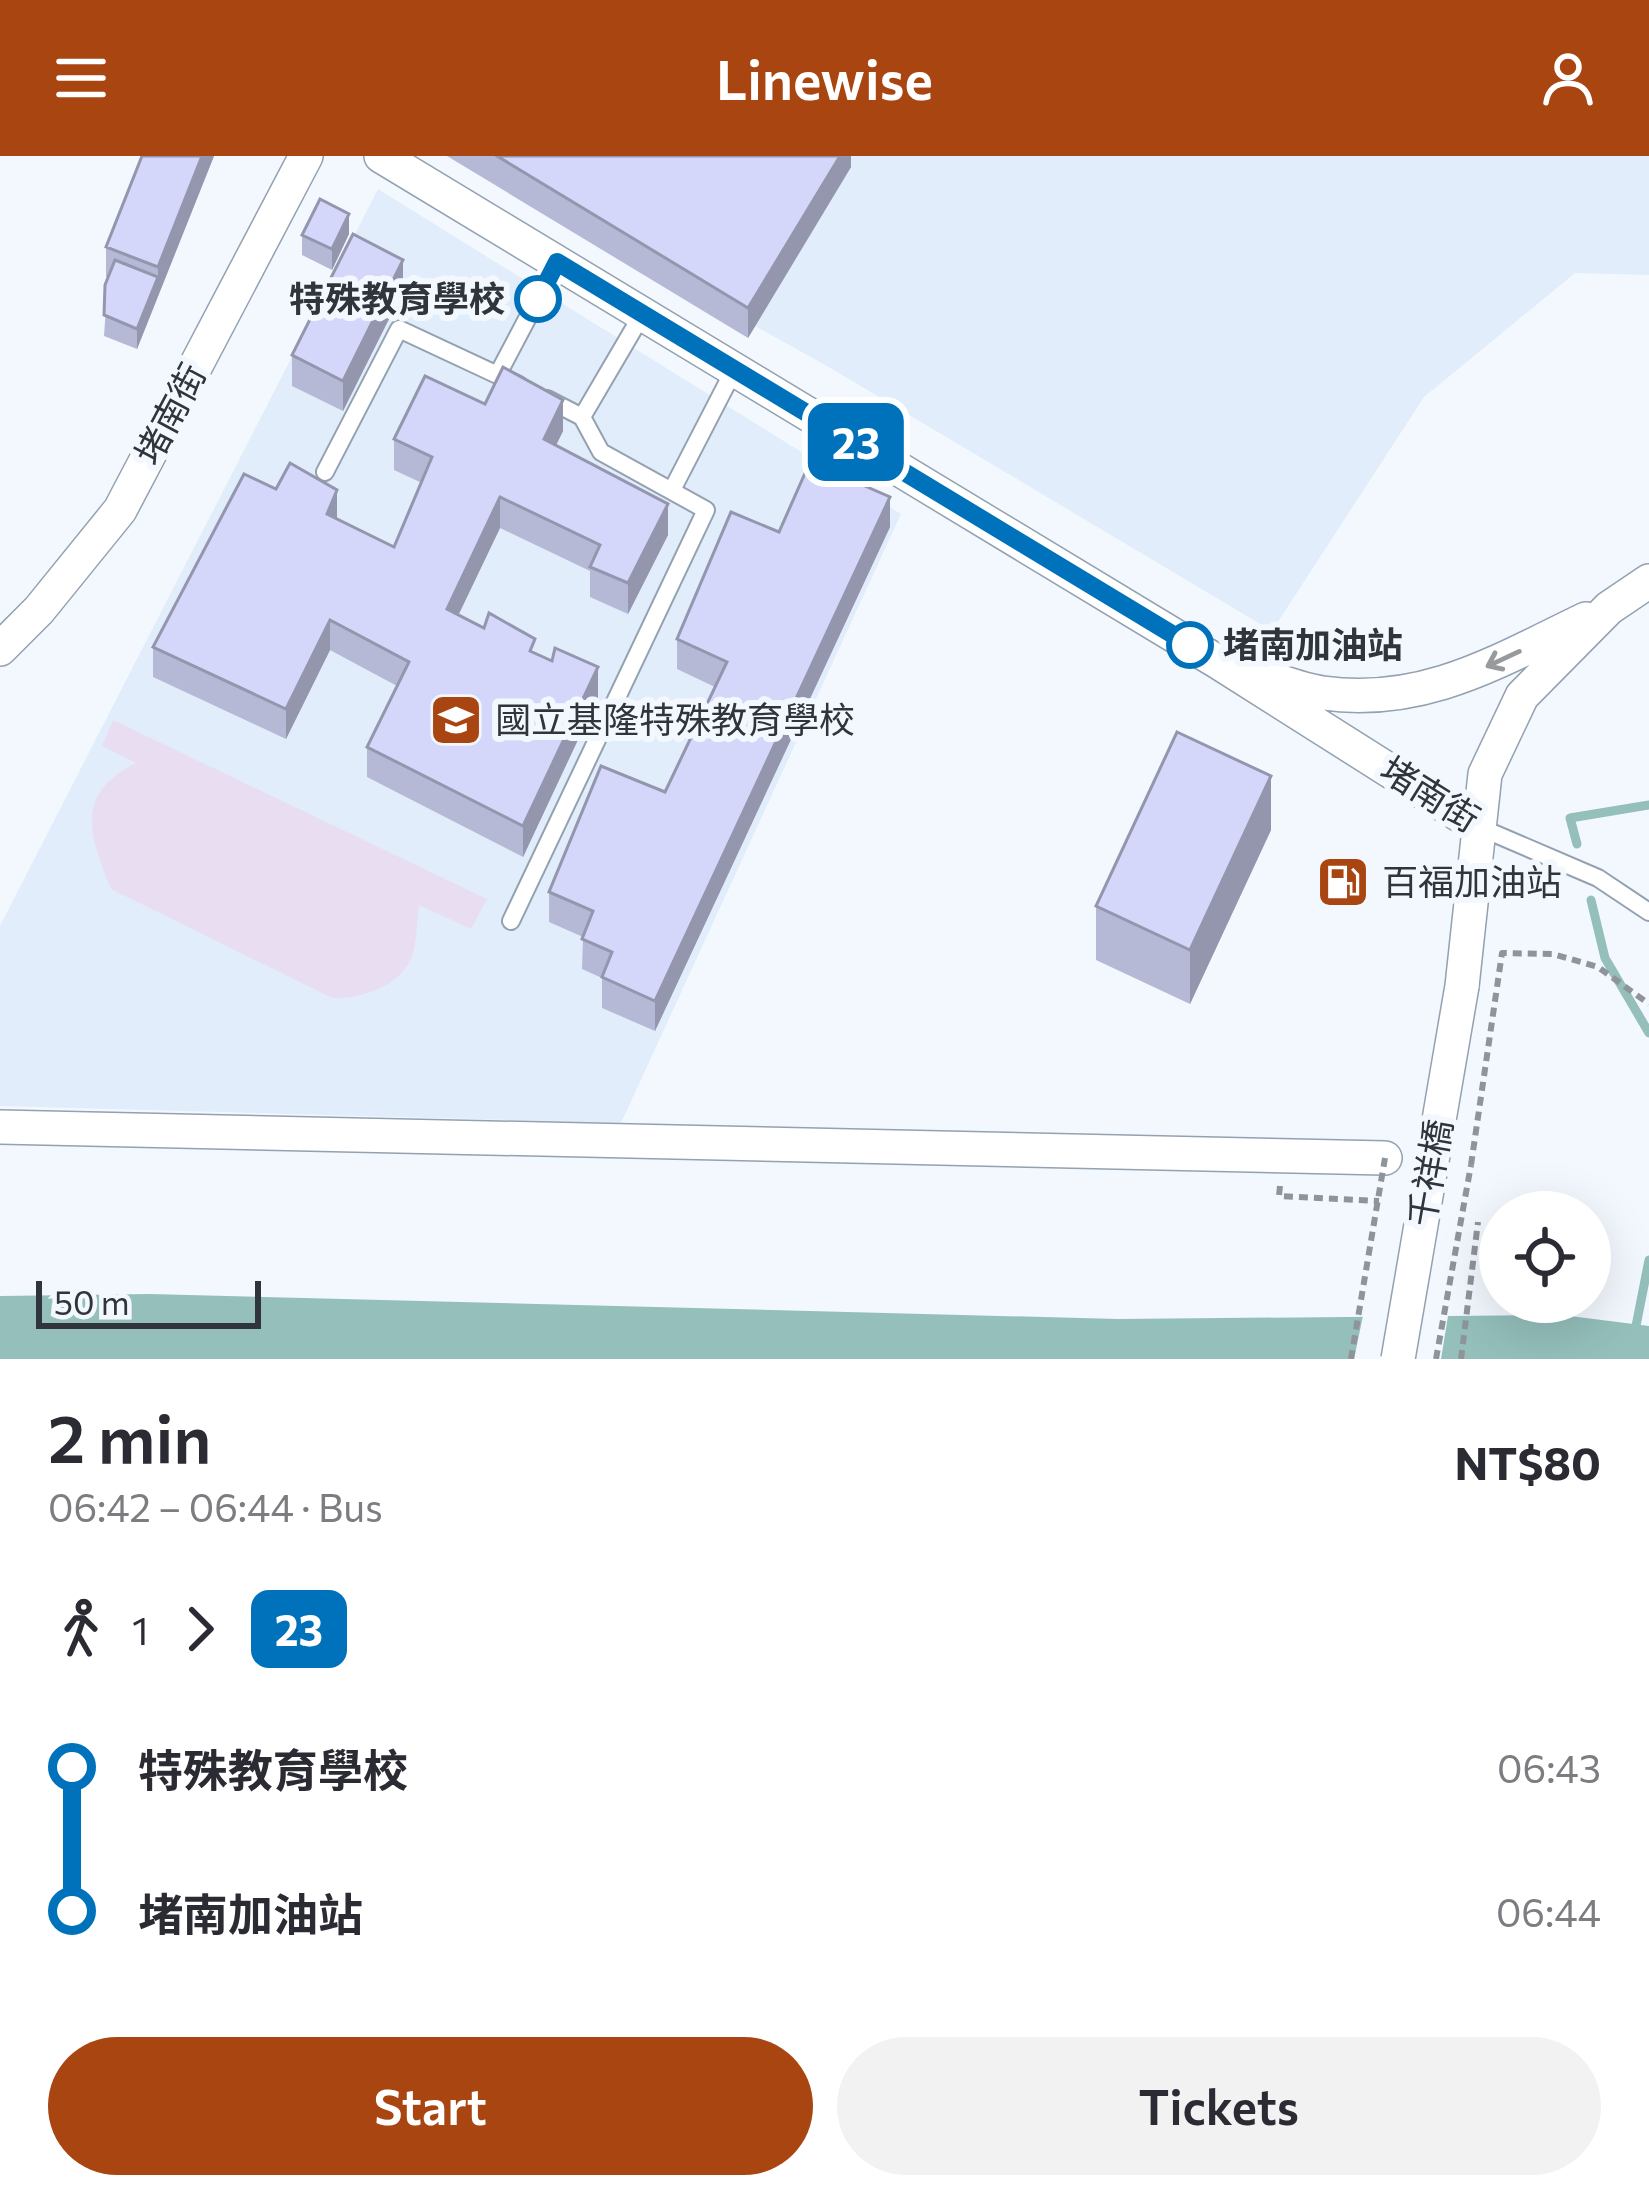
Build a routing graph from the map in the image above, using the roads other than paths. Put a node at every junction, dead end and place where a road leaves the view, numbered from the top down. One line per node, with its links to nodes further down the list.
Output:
1 (306, 156): 12 (street, 堵南街)
2 (381, 156): 3 (street, 堵南街)
3 (557, 262): 4 (street, 堵南街); 6 (lane)
4 (643, 312): 5 (street, 堵南街); 7 (lane)
5 (735, 368): 9 (lane); 13 (street, 堵南街)
6 (498, 374): 7 (lane); 8 (lane)
7 (582, 417): 9 (lane)
8 (325, 472)
9 (672, 490): 16 (lane)
10 (1649, 581): 11 (street)
11 (1609, 608): 13 (street, 堵南街, one-way to 13); 14 (street, 千祥橋)
12 (0, 649)
13 (1218, 662): 14 (street, 堵南街)
14 (1477, 826): 15 (lane, 堵南街); 19 (street, 千祥橋, bridge)
15 (1649, 912)
16 (511, 921)
17 (0, 1126): 18 (street)
18 (1385, 1158)
19 (1398, 1359)

